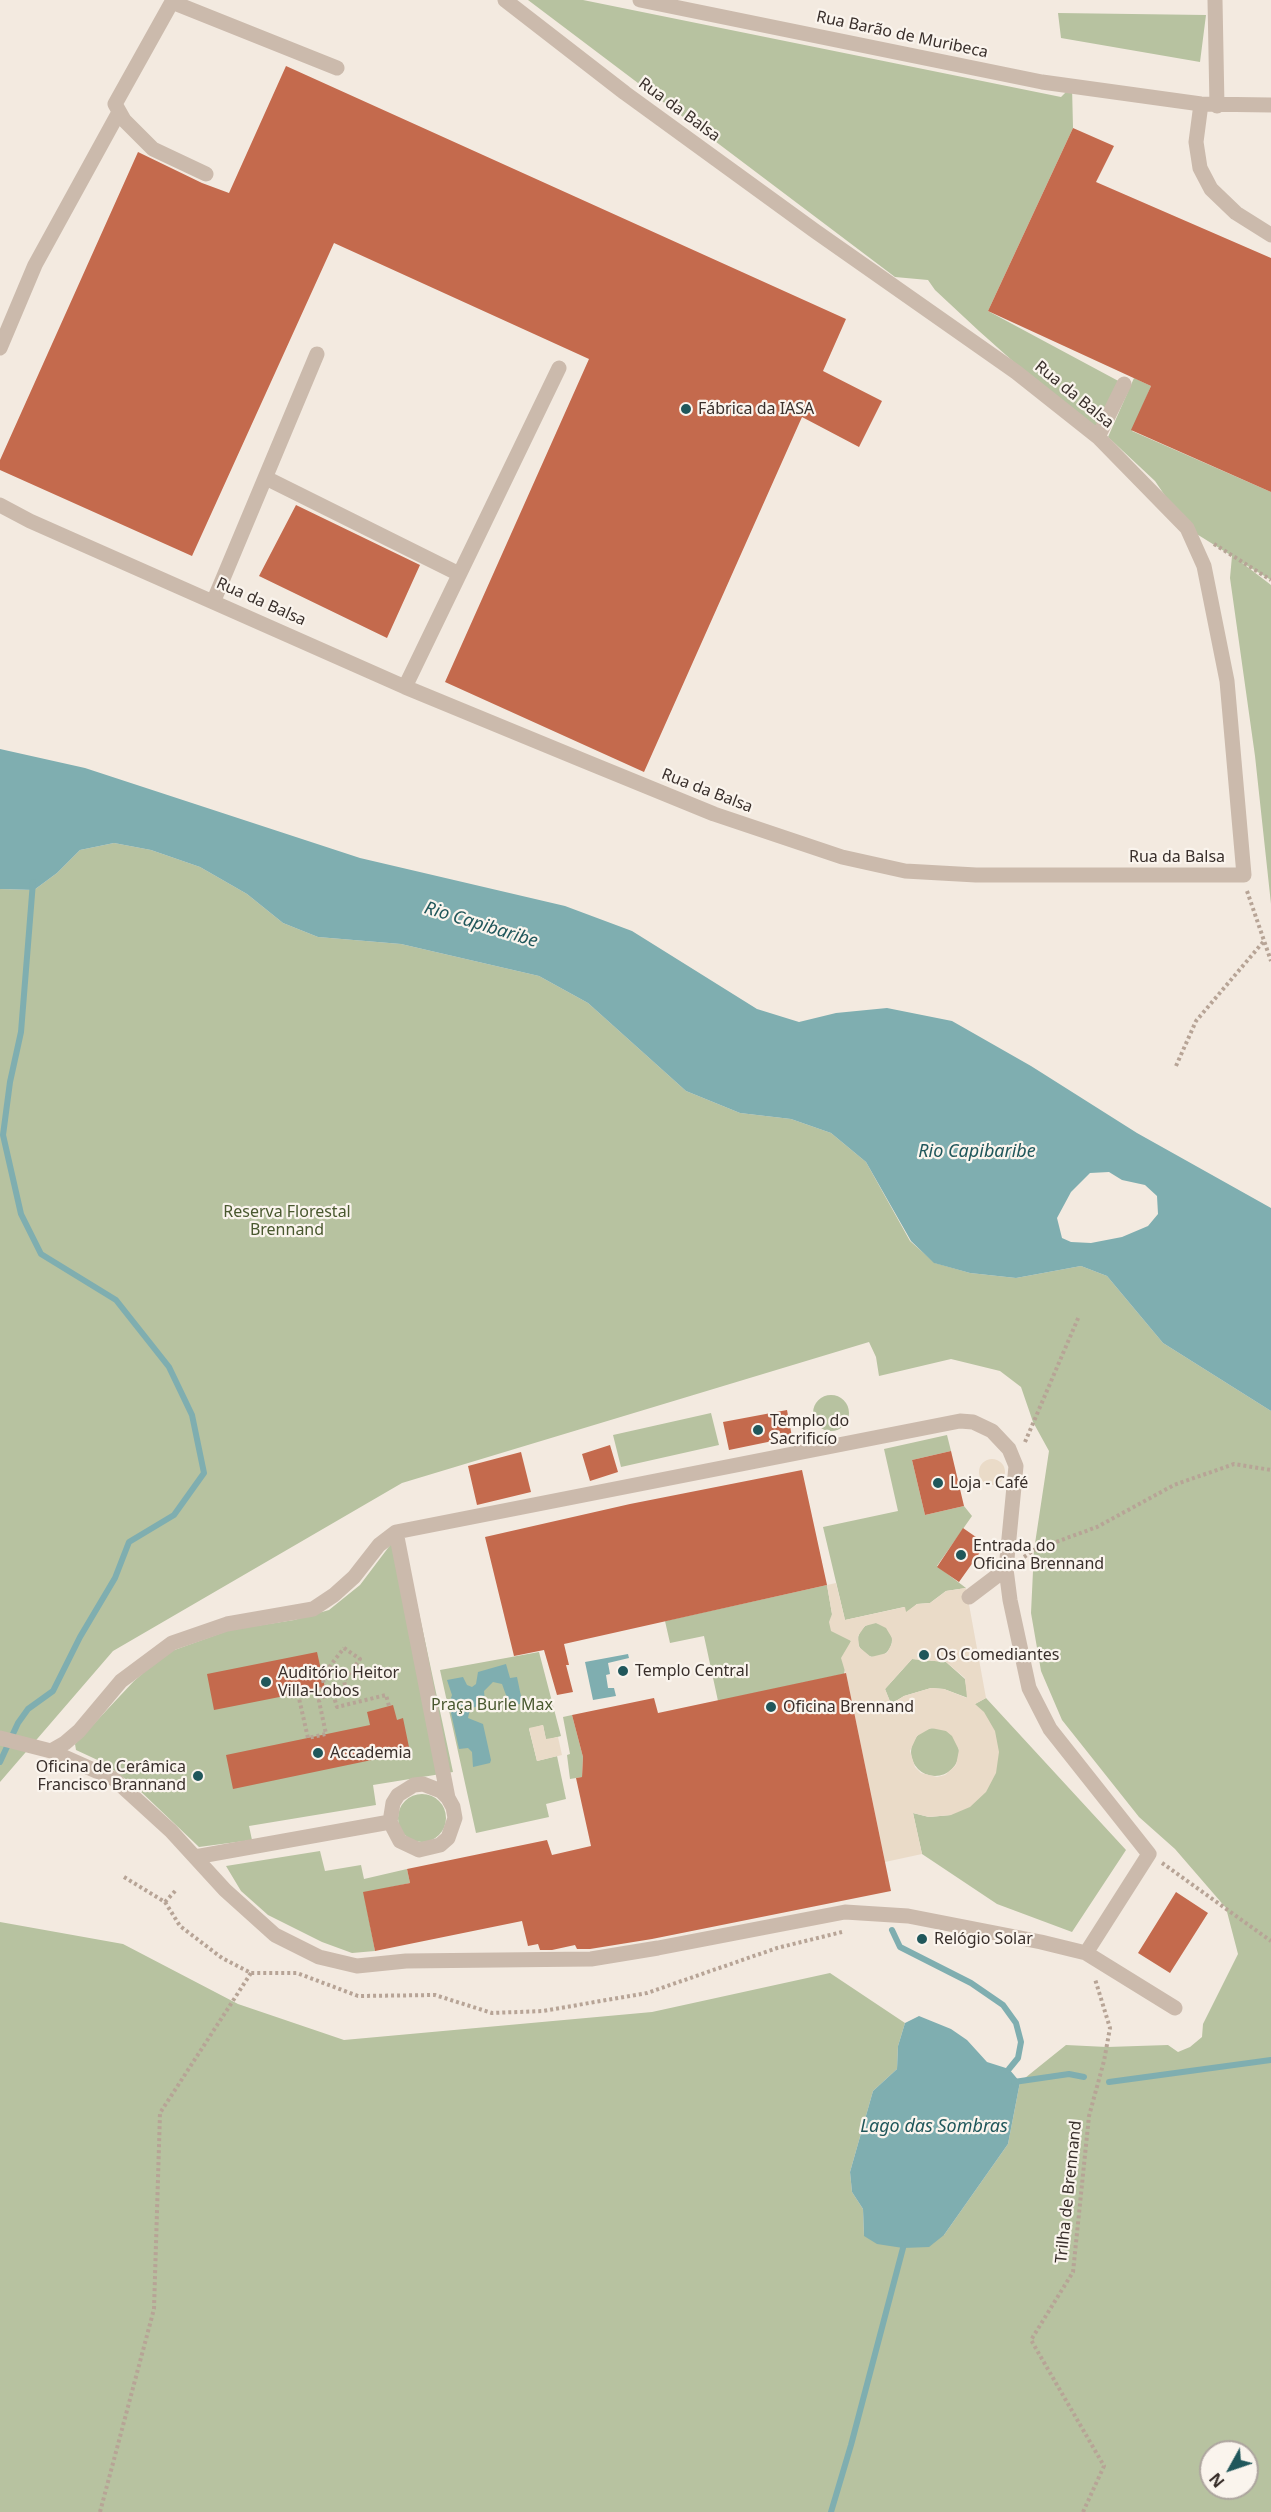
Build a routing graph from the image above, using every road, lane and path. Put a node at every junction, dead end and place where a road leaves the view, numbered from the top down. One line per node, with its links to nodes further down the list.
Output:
1 (505, 0): 16 (street, Rua da Balsa)
2 (640, 0): 6 (street, Rua Barão de Muribeca)
3 (1215, 0): 8 (street)
4 (173, 1): 5 (street); 9 (street)
5 (337, 68)
6 (1201, 104): 8 (street, Rua Barão de Muribeca); 11 (street)
7 (1271, 105): 8 (street, Rua Barão de Muribeca)
8 (1217, 106)
9 (119, 112): 10 (street); 12 (street)
10 (206, 174)
11 (1271, 234)
12 (0, 348)
13 (317, 354): 17 (street)
14 (559, 368): 20 (street)
15 (1124, 384): 16 (street)
16 (1098, 437): 19 (street, Rua da Balsa)
17 (266, 478): 20 (street); 22 (street)
18 (0, 505): 22 (street, Rua da Balsa)
19 (1187, 528): 21 (path); 24 (street, Rua da Balsa)
20 (459, 573): 23 (street)
21 (1271, 580)
22 (213, 600): 23 (street, Rua da Balsa)
23 (405, 687): 24 (street, Rua da Balsa)
24 (1244, 875): 25 (path)
25 (1264, 941): 26 (path); 27 (path)
26 (1271, 961)
27 (1176, 1066)
28 (1079, 1316): 29 (path)
29 (1016, 1466): 31 (street); 32 (street)
30 (1271, 1470): 32 (path)
31 (396, 1532): 37 (street); 38 (street)
32 (1006, 1569): 33 (street); 40 (street)
33 (969, 1597)
34 (333, 1694): 34 (path); 35 (path)
35 (389, 1706)
36 (1, 1738): 37 (street)
37 (51, 1751): 41 (street)
38 (448, 1798): 39 (street); 39 (street)
39 (390, 1822): 41 (street)
40 (1149, 1854): 44 (path); 45 (street)
41 (195, 1857): 45 (street)
42 (124, 1877): 43 (path)
43 (177, 1888)
44 (1271, 1941)
45 (1086, 1953): 47 (street); 49 (path, Trilha de Brennand)
46 (252, 1973): 48 (path)
47 (1175, 2008)
48 (100, 2512)
49 (1083, 2512)

